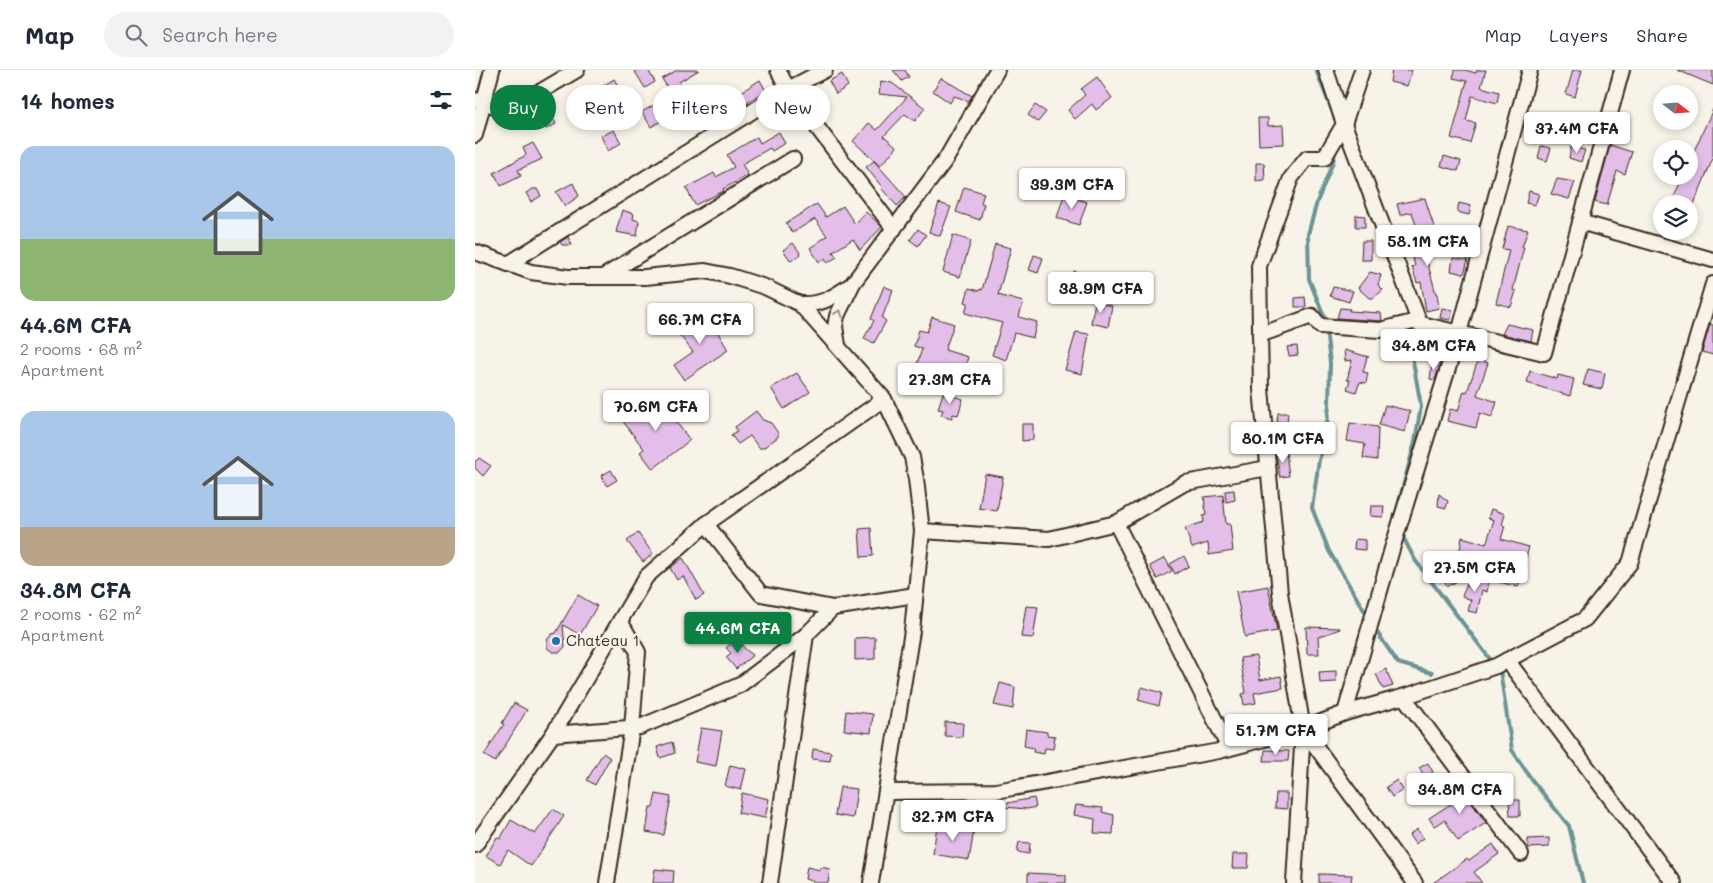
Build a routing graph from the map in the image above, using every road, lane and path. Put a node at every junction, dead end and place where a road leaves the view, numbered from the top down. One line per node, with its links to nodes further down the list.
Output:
1 (492, 70): 12 (street)
2 (577, 70): 12 (street)
3 (778, 70): 10 (street)
4 (825, 70): 11 (street)
5 (997, 70): 19 (street)
6 (1326, 70): 14 (street)
7 (1361, 70): 14 (street)
8 (1530, 70): 28 (street)
9 (1622, 70): 18 (street)
10 (786, 85)
11 (796, 85)
12 (479, 101): 16 (street)
13 (756, 109): 22 (street)
14 (1344, 124): 27 (street); 29 (street)
15 (819, 130): 19 (street)
16 (475, 135)
17 (793, 160): 23 (street)
18 (1580, 222): 21 (street); 28 (street)
19 (894, 229): 24 (street)
20 (475, 252): 22 (street)
21 (1713, 260)
22 (508, 264): 23 (street)
23 (603, 277): 26 (street)
24 (853, 283): 26 (street); 30 (street, one-way to 24)
25 (1713, 284): 40 (street)
26 (800, 304): 30 (street)
27 (1420, 324): 28 (street); 29 (street)
28 (1459, 333): 42 (street)
29 (1260, 336): 32 (street)
30 (838, 345): 31 (street)
31 (884, 399): 33 (street); 35 (street)
32 (1268, 468): 34 (street); 44 (street)
33 (705, 524): 37 (street); 38 (street)
34 (1116, 524): 35 (street); 46 (street)
35 (922, 531): 36 (street)
36 (915, 595): 37 (street); 47 (street)
37 (833, 608): 39 (street)
38 (620, 622): 43 (street); 45 (street)
39 (806, 635): 43 (street); 51 (street)
40 (1507, 660): 41 (street); 55 (street)
41 (1404, 697): 42 (street); 49 (street)
42 (1345, 713): 44 (street)
43 (632, 728): 45 (street); 50 (street)
44 (1303, 729): 46 (street); 53 (street); 54 (street)
45 (553, 734): 48 (street)
46 (1229, 748): 47 (street)
47 (886, 792): 52 (street)
48 (475, 844)
49 (1521, 854)
50 (607, 883)
51 (770, 883)
52 (871, 883)
53 (1294, 883)
54 (1415, 883)
55 (1674, 883)

